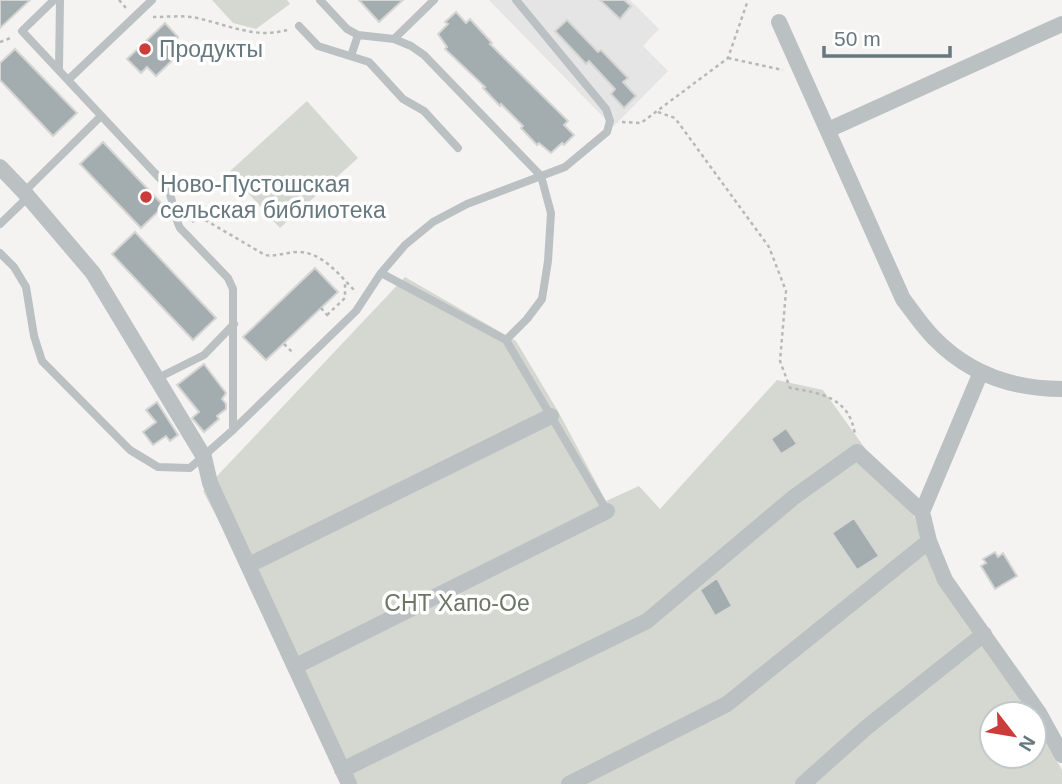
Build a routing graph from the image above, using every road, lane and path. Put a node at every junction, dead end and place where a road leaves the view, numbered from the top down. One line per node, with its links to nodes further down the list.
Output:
1 (54, 0): 16 (lane)
2 (60, 0): 16 (lane)
3 (152, 0): 8 (lane)
4 (320, 0): 12 (lane)
5 (434, 0): 13 (lane)
6 (516, 0): 21 (lane)
7 (748, 0): 15 (path)
8 (134, 17): 11 (path); 18 (lane)
9 (779, 22): 17 (street)
10 (1062, 24): 22 (street)
11 (299, 26): 14 (lane)
12 (358, 35): 13 (lane); 14 (lane)
13 (394, 39): 25 (lane)
14 (351, 57): 23 (lane)
15 (728, 58): 17 (path); 19 (path)
16 (58, 70): 18 (lane)
17 (804, 76): 22 (street)
18 (68, 80): 20 (lane)
19 (658, 112): 21 (path); 41 (path)
20 (102, 116): 26 (lane); 28 (lane)
21 (610, 121): 25 (lane)
22 (828, 130): 36 (street)
23 (458, 148)
24 (0, 167): 26 (street)
25 (541, 176): 30 (lane); 35 (lane)
26 (26, 194): 27 (lane); 37 (street)
27 (0, 224)
28 (180, 228): 31 (path); 34 (lane)
29 (0, 253): 42 (lane)
30 (380, 273): 32 (lane); 35 (lane)
31 (345, 282): 32 (path); 33 (path)
32 (363, 300): 40 (lane)
33 (327, 315)
34 (234, 324): 37 (lane); 40 (lane)
35 (506, 340): 39 (lane)
36 (981, 372): 38 (street); 44 (street)
37 (158, 378): 42 (street)
38 (1062, 389)
39 (551, 416): 43 (lane); 46 (street)
40 (233, 430): 42 (lane)
41 (857, 452): 44 (street); 50 (street)
42 (204, 457): 46 (street)
43 (607, 510): 48 (street)
44 (922, 512): 45 (street)
45 (929, 541): 47 (street); 51 (street)
46 (249, 565): 48 (street)
47 (984, 634): 49 (street); 52 (street)
48 (296, 666): 50 (street)
49 (1062, 755)
50 (346, 777)
51 (569, 784)
52 (803, 784)

